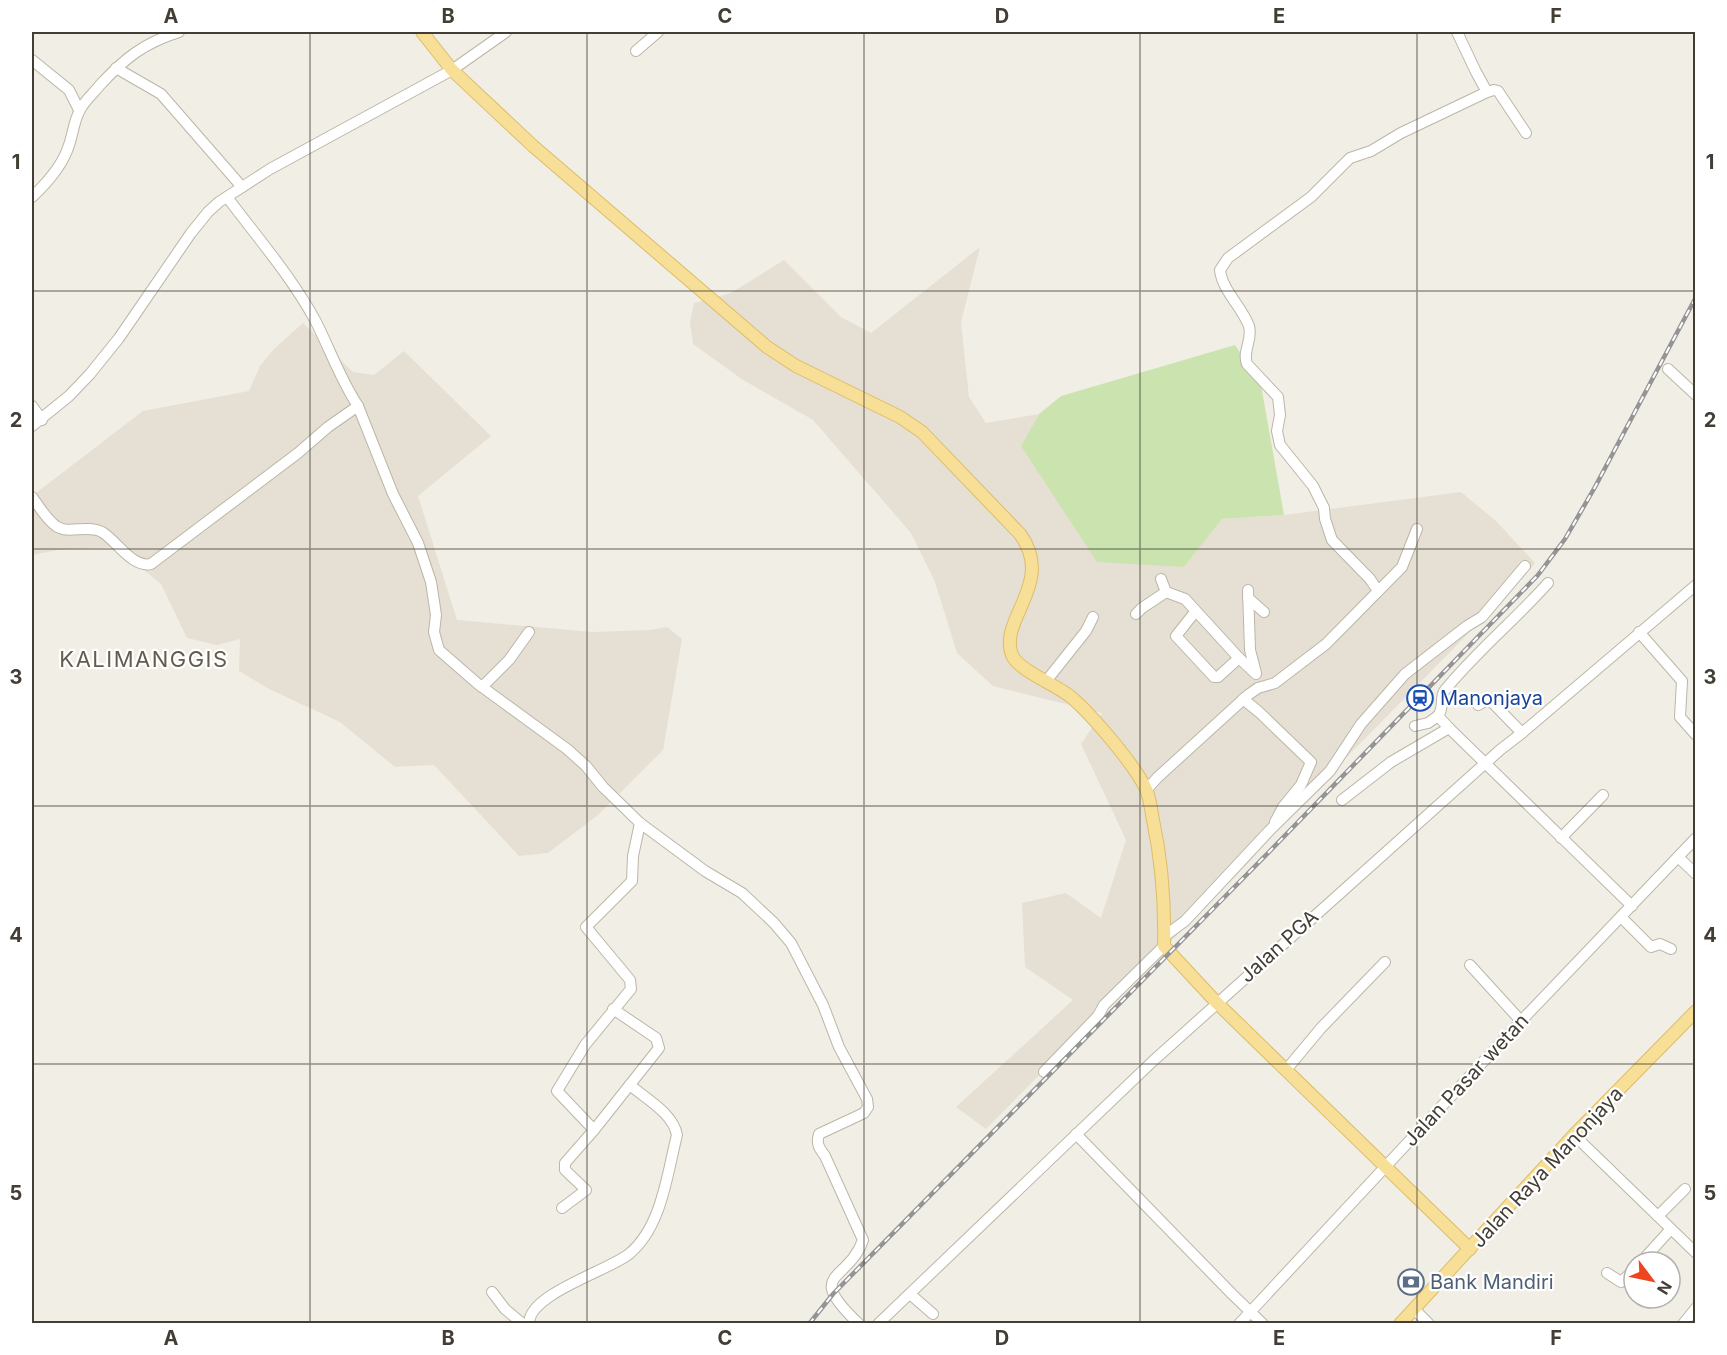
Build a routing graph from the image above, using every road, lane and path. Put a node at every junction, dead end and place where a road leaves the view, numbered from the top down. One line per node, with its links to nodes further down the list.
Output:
1 (179, 32): 8 (street)
2 (422, 32): 9 (main road)
3 (507, 32): 9 (street)
4 (658, 32): 6 (street)
5 (1457, 32): 10 (street)
6 (636, 51)
7 (32, 60): 11 (street)
8 (116, 68): 11 (street); 13 (street)
9 (452, 70): 13 (street); 37 (main road)
10 (1487, 92): 12 (street); 27 (street)
11 (79, 110): 14 (street)
12 (1526, 133)
13 (242, 187): 15 (street)
14 (32, 197)
15 (227, 197): 18 (street); 19 (street)
16 (1668, 369): 17 (street)
17 (1695, 396)
18 (358, 406): 21 (street); 38 (street)
19 (36, 411): 20 (street)
20 (32, 426)
21 (32, 497)
22 (1417, 528): 27 (street)
23 (1525, 566): 52 (street)
24 (1161, 579): 28 (street)
25 (1548, 583): 42 (street)
26 (1695, 585): 34 (street, Jalan PGA)
27 (1378, 591): 39 (street)
28 (1166, 592): 29 (street); 31 (street)
29 (1195, 612): 35 (street); 35 (street)
30 (1264, 612): 36 (street)
31 (1136, 614)
32 (1093, 617): 37 (street)
33 (529, 632): 38 (street)
34 (1639, 632): 45 (street, Jalan PGA); 46 (street)
35 (1239, 658): 36 (street)
36 (1256, 674): 39 (street)
37 (1047, 680): 48 (main road)
38 (482, 687): 51 (street)
39 (1258, 688): 40 (street)
40 (1243, 699): 48 (street); 52 (street)
41 (1478, 705): 45 (street)
42 (1438, 716): 43 (street); 44 (street)
43 (1415, 726)
44 (1449, 728): 47 (street); 50 (street)
45 (1522, 733): 47 (street, Jalan PGA)
46 (1695, 735)
47 (1486, 763): 53 (street); 63 (street, Jalan PGA)
48 (1146, 790): 59 (main road)
49 (1603, 795): 53 (street)
50 (1342, 800)
51 (640, 823): 64 (street); 91 (street)
52 (1270, 830): 59 (street)
53 (1561, 837): 57 (street)
54 (1695, 838): 55 (street, Jalan Pasar wetan)
55 (1678, 857): 56 (street); 57 (street, Jalan Pasar wetan)
56 (1695, 874)
57 (1632, 906): 58 (street, Jalan Pasar wetan)
58 (1621, 917): 60 (street); 66 (street, Jalan Pasar wetan)
59 (1165, 941): 63 (main road); 68 (street)
60 (1671, 949)
61 (1385, 962): 67 (street)
62 (1470, 965): 66 (street)
63 (1216, 1002): 67 (main road); 71 (street, Jalan PGA)
64 (613, 1009): 69 (street); 70 (street)
65 (1695, 1011): 72 (main road, Jalan Raya Manonjaya)
66 (1521, 1021): 73 (street, Jalan Pasar wetan)
67 (1286, 1070): 73 (main road)
68 (1044, 1072)
69 (630, 1085): 70 (street); 90 (street)
70 (594, 1130): 75 (street)
71 (1076, 1134): 84 (street, Jalan PGA); 87 (street)
72 (1574, 1135): 76 (street); 78 (main road, Jalan Raya Manonjaya)
73 (1386, 1167): 78 (main road); 87 (street, Jalan Pasar wetan)
74 (1685, 1189): 76 (street)
75 (562, 1208)
76 (1658, 1216): 77 (street)
77 (1670, 1230): 79 (street); 80 (street)
78 (1470, 1249): 86 (main road, Jalan Raya Manonjaya)
79 (1652, 1250)
80 (1695, 1253)
81 (1607, 1273): 82 (street)
82 (1622, 1281)
83 (492, 1292): 89 (street)
84 (910, 1294): 88 (street); 92 (street, Jalan PGA)
85 (1695, 1308): 97 (street)
86 (1414, 1309): 95 (main road, Jalan Raya Manonjaya); 96 (street)
87 (1251, 1311): 93 (street, Jalan Pasar wetan); 94 (street)
88 (933, 1314)
89 (523, 1323)
90 (529, 1323)
91 (860, 1323)
92 (878, 1323)
93 (1239, 1323)
94 (1263, 1323)
95 (1400, 1323)
96 (1429, 1323)
97 (1683, 1323)

